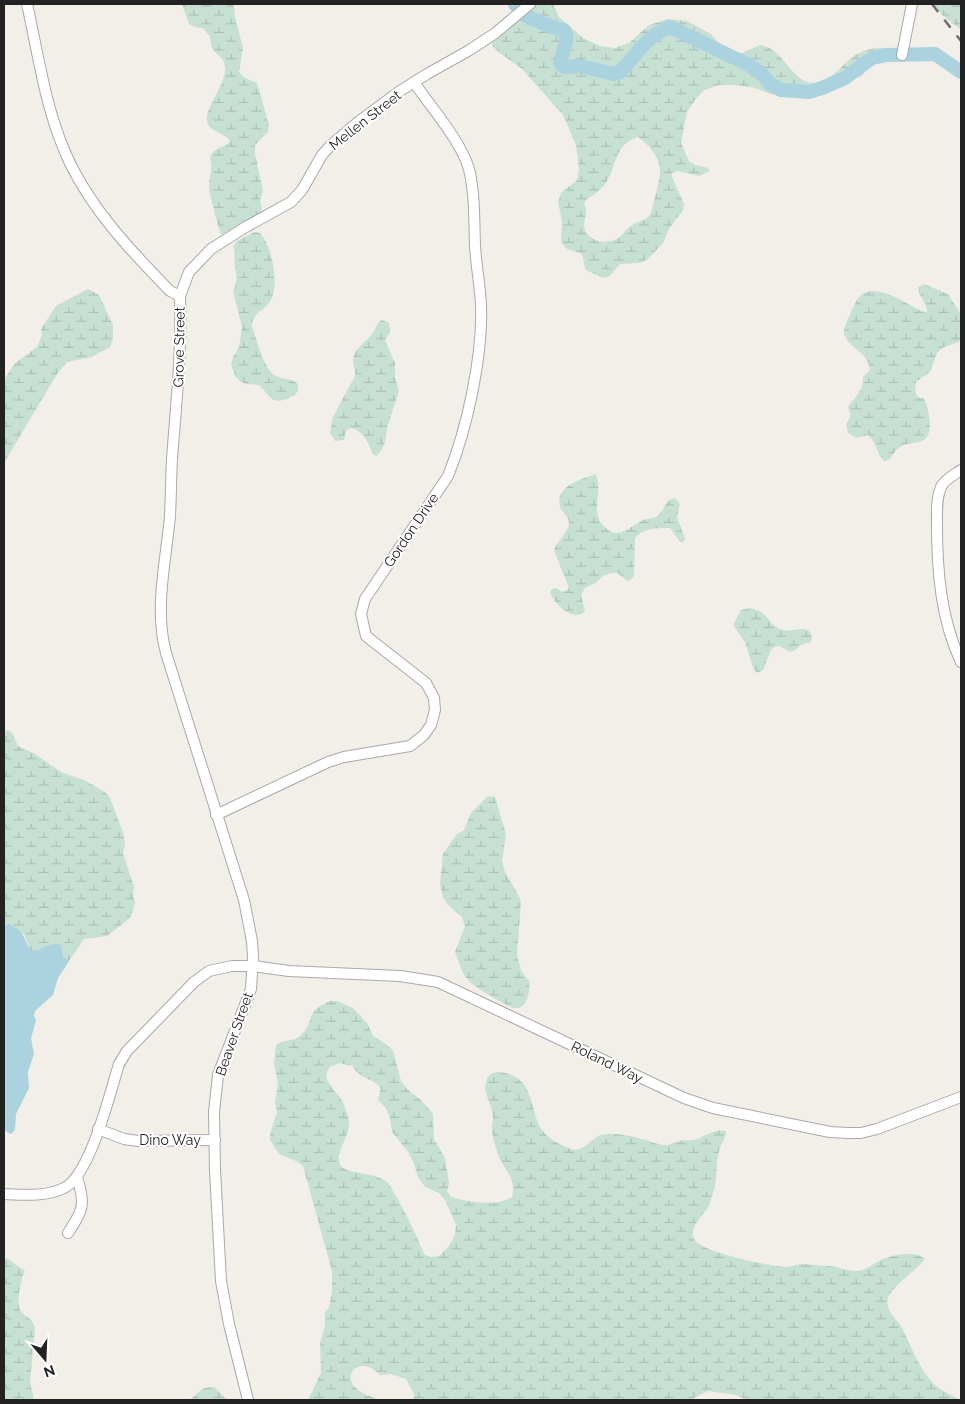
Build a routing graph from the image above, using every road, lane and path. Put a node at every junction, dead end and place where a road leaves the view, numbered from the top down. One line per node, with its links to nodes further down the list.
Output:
1 (27, 4): 6 (street, Grove Street)
2 (912, 4): 4 (street)
3 (524, 9): 5 (street, Mellen Street)
4 (902, 55)
5 (414, 82): 6 (street, Mellen Street); 10 (street, Gordon Drive)
6 (180, 296): 8 (street, Grove Street)
7 (961, 470): 9 (street)
8 (164, 647): 10 (street, Beaver Street)
9 (961, 662)
10 (216, 815): 11 (street, Beaver Street)
11 (253, 966): 12 (street, Roland Way); 13 (street, Roland Way); 14 (street, Beaver Street)
12 (961, 1097)
13 (98, 1129): 14 (street, Dino Way); 15 (street, Roland Way)
14 (215, 1140): 18 (street, Beaver Street)
15 (77, 1178): 16 (street); 17 (street)
16 (4, 1194)
17 (68, 1233)
18 (248, 1400)

